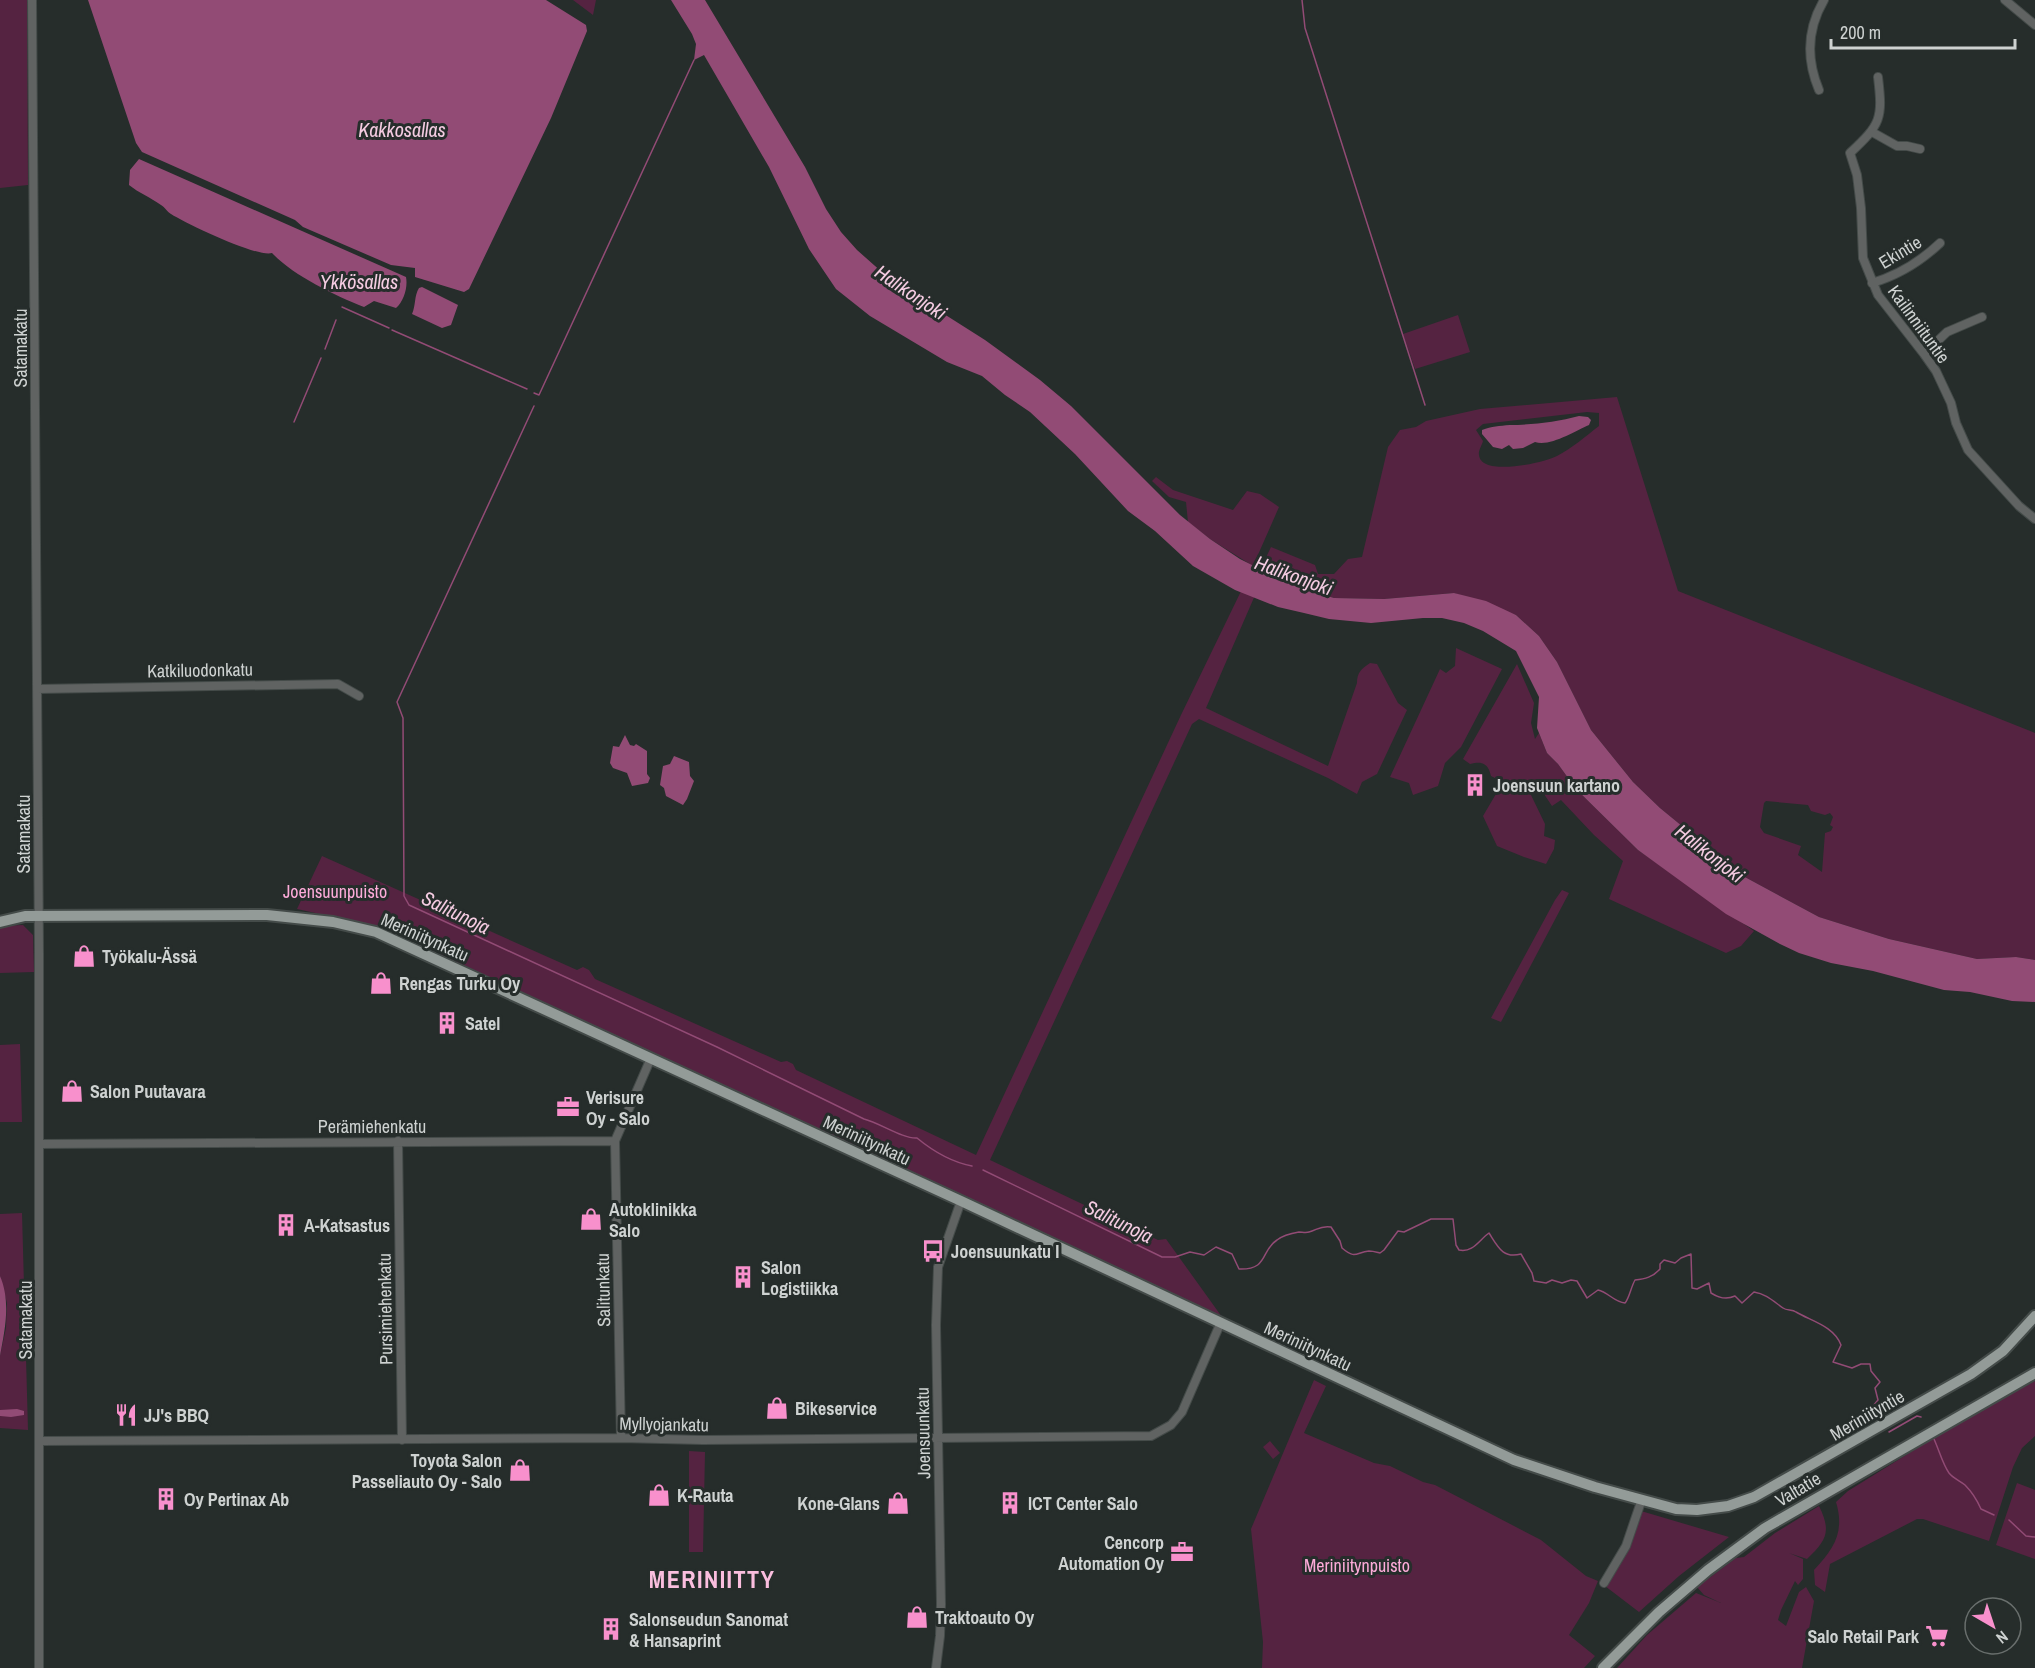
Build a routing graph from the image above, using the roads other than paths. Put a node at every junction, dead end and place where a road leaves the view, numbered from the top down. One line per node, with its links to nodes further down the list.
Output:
1 (32, 0): 14 (street, Satamakatu)
2 (1824, 0): 6 (street)
3 (2005, 0): 4 (street)
4 (2035, 25)
5 (1878, 77): 7 (street)
6 (1819, 90)
7 (1872, 132): 8 (street); 10 (street, Kailinniituntie)
8 (1920, 149)
9 (1940, 243): 10 (street, Ekintie)
10 (1872, 283): 12 (street, Kailinniituntie)
11 (1982, 317): 12 (street)
12 (1924, 354): 13 (street, Kailinniituntie)
13 (2035, 519)
14 (37, 688): 15 (street, Katkiluodonkatu); 16 (street, Satamakatu)
15 (359, 696)
16 (39, 917): 17 (main road, Meriniitynkatu); 18 (main road, Meriniitynkatu); 21 (street, Satamakatu)
17 (0, 922)
18 (651, 1058): 20 (street); 22 (main road, Meriniitynkatu)
19 (398, 1141): 20 (street, Perämiehenkatu); 21 (street, Perämiehenkatu); 28 (street, Pursimiehenkatu)
20 (615, 1141): 27 (street, Salitunkatu)
21 (39, 1144): 29 (street, Satamakatu)
22 (961, 1201): 24 (main road, Meriniitynkatu); 26 (street, Joensuunkatu)
23 (2035, 1316): 31 (main road, Meriniityntie)
24 (1221, 1322): 26 (street, Myllyojankatu); 30 (main road, Meriniitynkatu)
25 (2035, 1373): 35 (main road, Valtatie)
26 (939, 1437): 27 (street, Myllyojankatu); 34 (street, Joensuunkatu)
27 (621, 1438): 28 (street, Myllyojankatu)
28 (402, 1440): 29 (street, Myllyojankatu)
29 (40, 1441): 33 (street, Satamakatu)
30 (1641, 1499): 31 (main road, Meriniitynkatu); 32 (street)
31 (1697, 1510)
32 (1604, 1583)
33 (39, 1668)
34 (936, 1668)
35 (1603, 1668)

